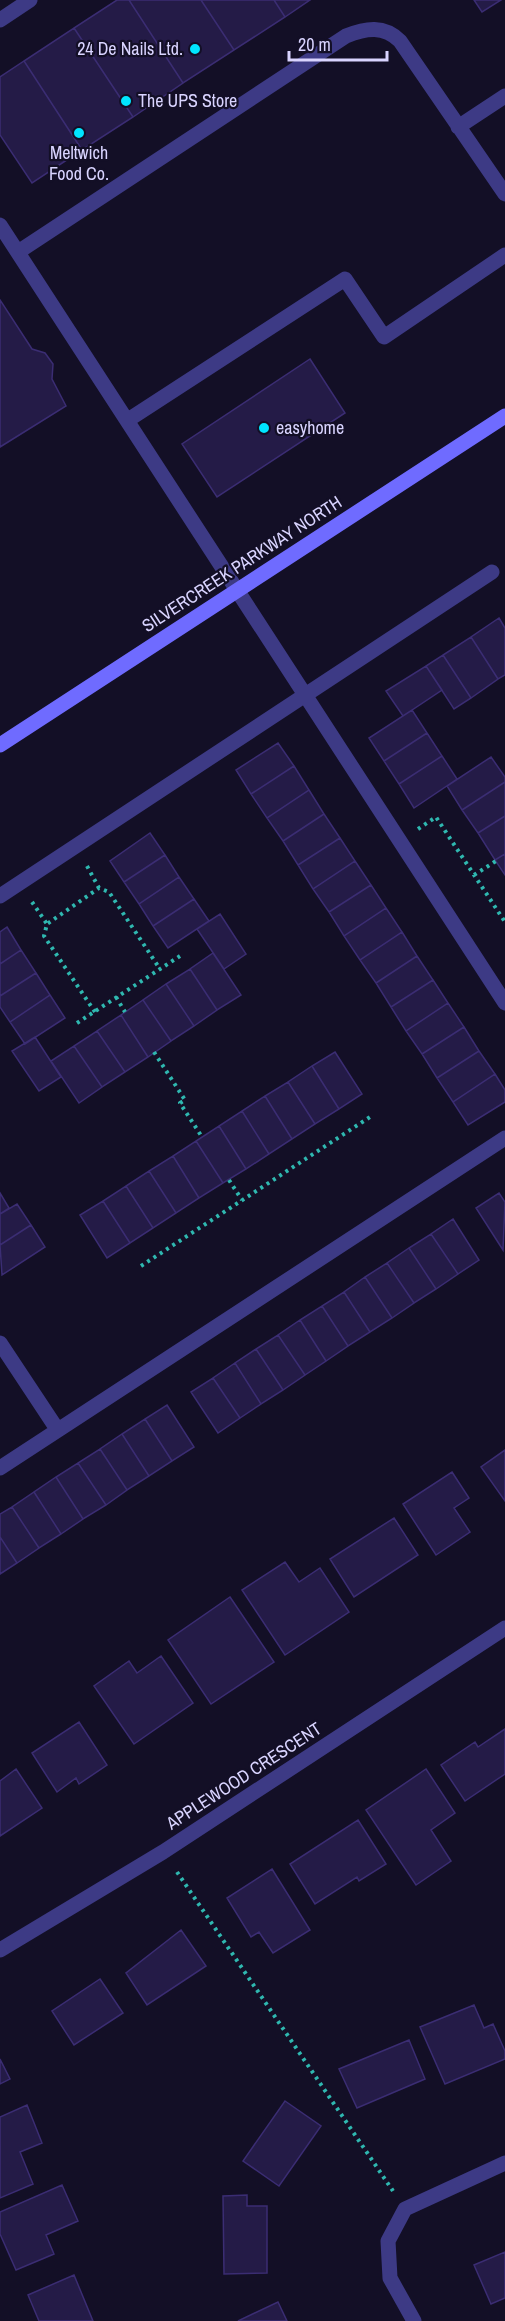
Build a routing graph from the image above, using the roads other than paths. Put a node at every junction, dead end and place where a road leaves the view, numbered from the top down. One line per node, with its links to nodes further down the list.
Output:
1 (30, 0): 2 (street)
2 (0, 20)
3 (505, 96): 4 (street)
4 (458, 127): 5 (street); 7 (street)
5 (505, 194)
6 (0, 225): 7 (street)
7 (18, 252): 10 (street)
8 (505, 255): 10 (street)
9 (505, 416): 12 (main road, SILVERCREEK PARKWAY NORTH)
10 (128, 420): 12 (street)
11 (492, 572): 13 (street)
12 (238, 589): 13 (street); 14 (main road, SILVERCREEK PARKWAY NORTH)
13 (305, 696): 15 (street); 16 (street)
14 (0, 745)
15 (0, 896)
16 (505, 1003)
17 (505, 1138): 19 (street)
18 (0, 1343): 19 (street)
19 (57, 1429): 20 (street)
20 (0, 1468)
21 (505, 1628): 22 (street, APPLEWOOD CRESCENT)
22 (0, 1950)
23 (505, 2163): 24 (street)
24 (414, 2321)

